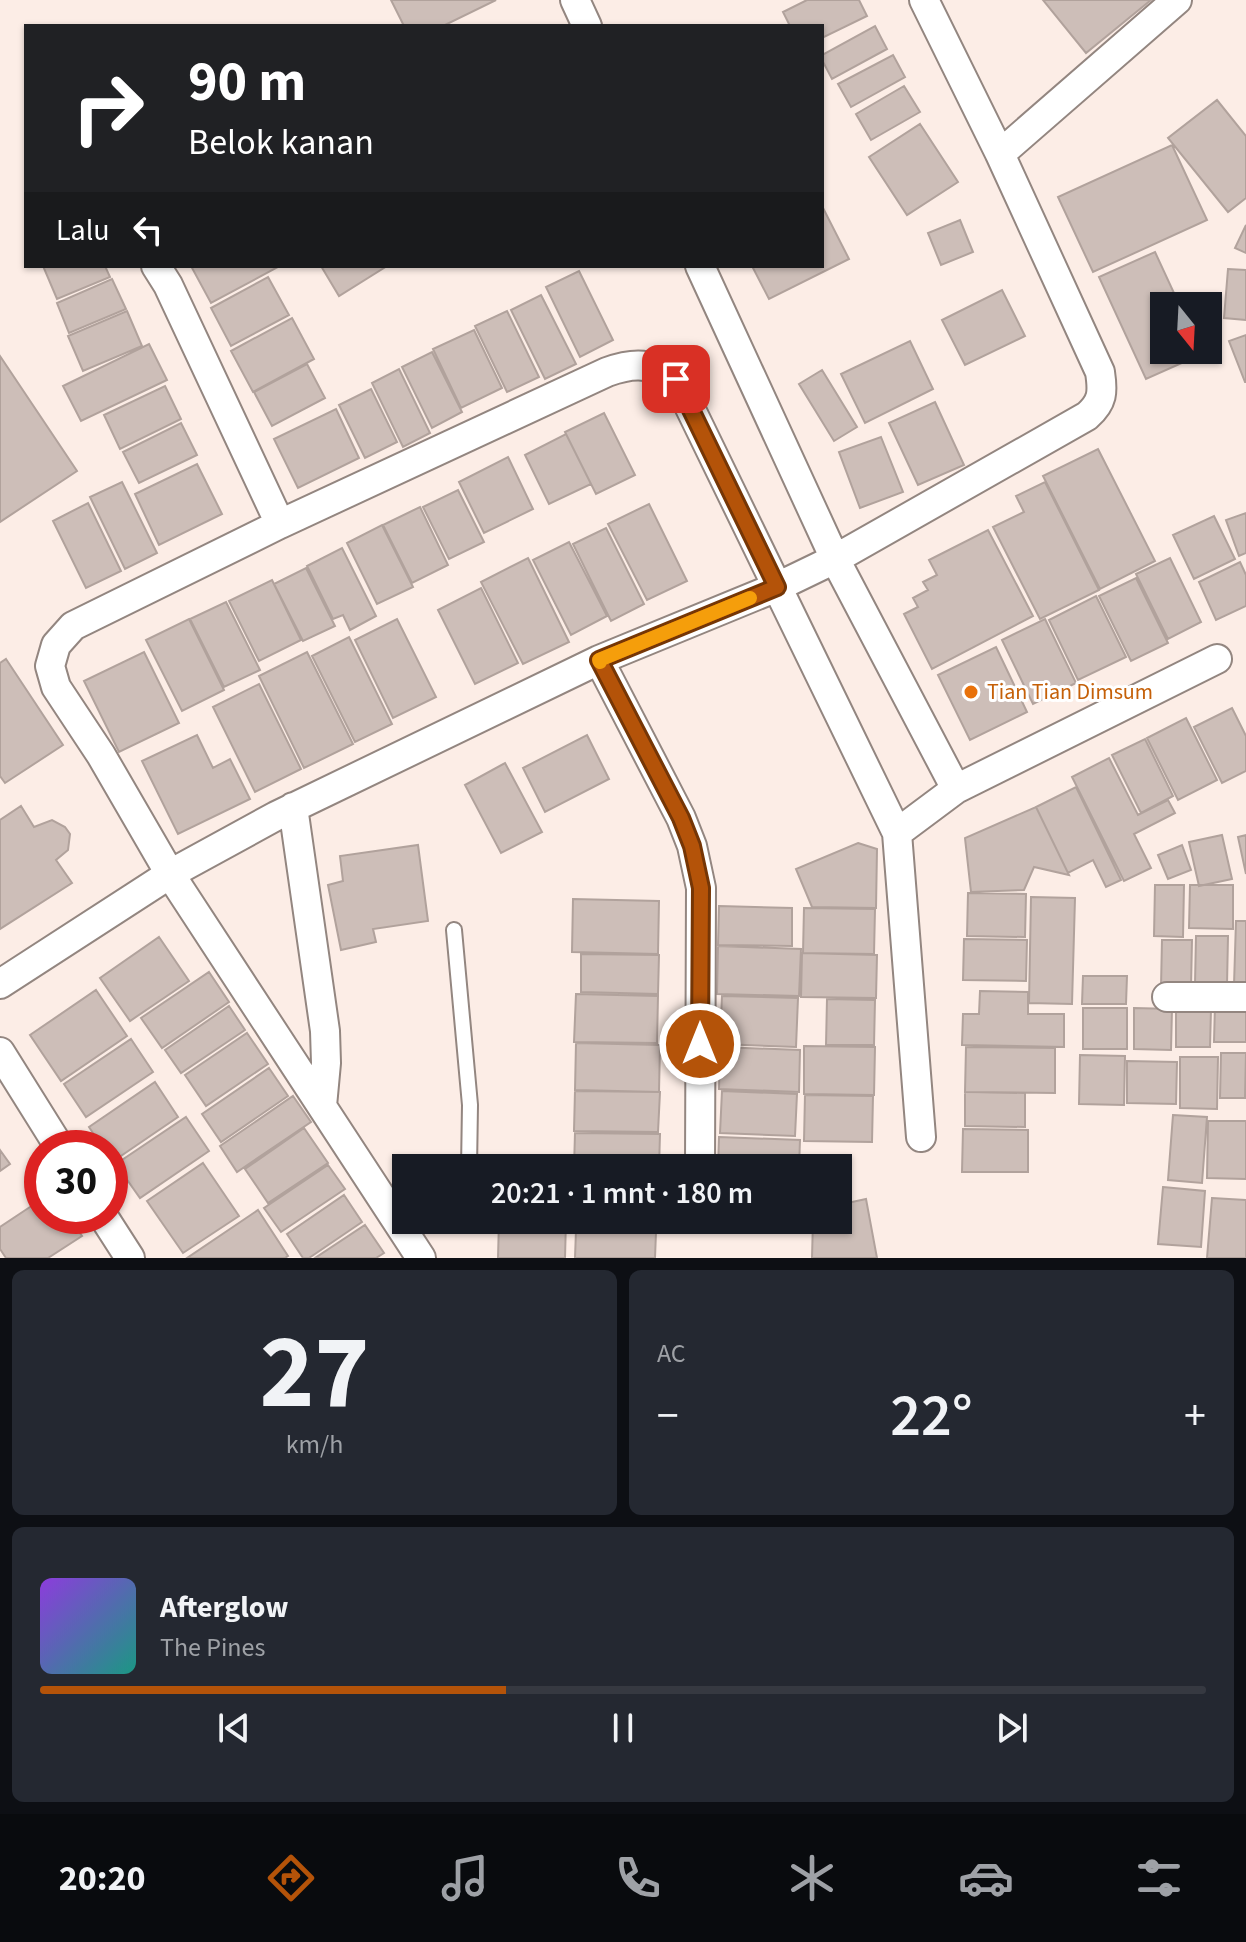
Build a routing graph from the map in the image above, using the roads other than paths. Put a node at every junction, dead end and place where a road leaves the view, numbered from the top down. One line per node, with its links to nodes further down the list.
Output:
1 (575, 0): 4 (street)
2 (924, 0): 5 (street)
3 (1177, 0): 5 (street)
4 (586, 24)
5 (1000, 154): 9 (street)
6 (157, 268): 8 (street)
7 (701, 268): 9 (street)
8 (280, 524): 10 (street); 16 (street)
9 (835, 559): 10 (street); 13 (street)
10 (777, 587): 12 (street); 15 (street)
11 (1217, 659): 13 (street)
12 (599, 660): 14 (street); 26 (street)
13 (956, 789): 15 (street)
14 (293, 807): 16 (street); 22 (street)
15 (897, 833): 24 (street)
16 (170, 874): 18 (street); 22 (street)
17 (454, 930): 25 (lane)
18 (0, 984)
19 (1167, 997): 20 (street)
20 (1246, 997)
21 (0, 1052): 23 (street)
22 (322, 1106): 27 (street)
23 (49, 1130)
24 (921, 1137)
25 (469, 1154)
26 (700, 1154)
27 (392, 1205)
28 (115, 1234): 30 (street)
29 (409, 1234): 31 (street)
30 (130, 1258)
31 (421, 1258)

